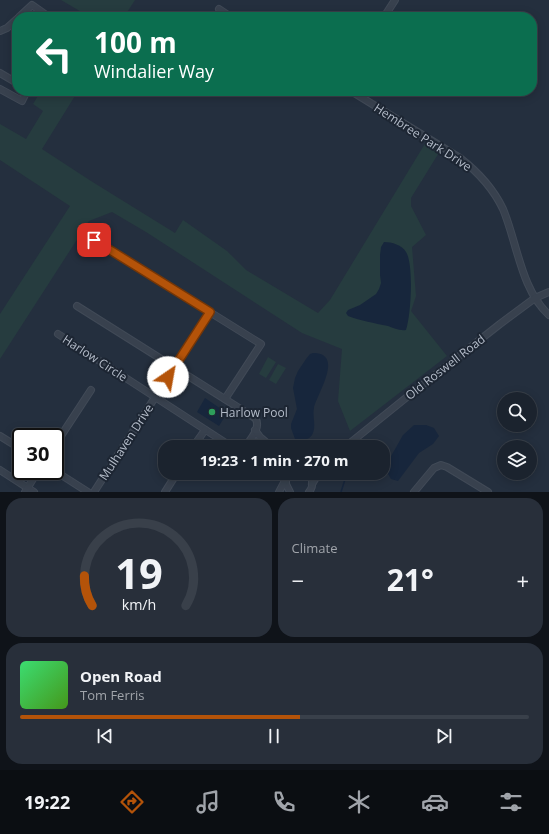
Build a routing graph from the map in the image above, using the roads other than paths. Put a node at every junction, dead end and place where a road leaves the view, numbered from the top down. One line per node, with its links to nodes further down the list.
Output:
1 (395, 0): 6 (street)
2 (219, 9): 5 (street)
3 (24, 12): 4 (street)
4 (42, 12)
5 (224, 12)
6 (387, 12)
7 (12, 23): 8 (street)
8 (0, 31)
9 (0, 73): 10 (street)
10 (12, 80)
11 (0, 89): 12 (street)
12 (12, 96)
13 (13, 96): 14 (street)
14 (25, 96)
15 (359, 96): 18 (street, Hembree Park Drive)
16 (94, 240): 20 (street)
17 (549, 292): 18 (street, Old Roswell Road)
18 (535, 298): 21 (street, Hembree Park Drive); 35 (street, Old Roswell Road)
19 (77, 306): 23 (street)
20 (210, 312): 23 (street, Mulhaven Drive); 26 (street)
21 (549, 315)
22 (58, 334): 25 (street, Harlow Circle)
23 (175, 367): 25 (street, Mulhaven Drive); 26 (street)
24 (91, 390): 29 (street)
25 (156, 397): 27 (street, Harlow Circle); 46 (street, Mulhaven Drive)
26 (225, 399): 28 (street)
27 (205, 430): 31 (street); 32 (street, Harlow Circle)
28 (255, 430): 33 (street); 34 (street)
29 (64, 431)
30 (0, 436): 36 (street)
31 (199, 440)
32 (221, 440)
33 (249, 440)
34 (264, 440)
35 (354, 440)
36 (12, 443)
37 (0, 470): 43 (street)
38 (64, 477): 45 (street)
39 (32, 480): 43 (street)
40 (173, 480): 47 (street)
41 (285, 480): 48 (street)
42 (286, 480): 49 (street)
43 (26, 490): 44 (street)
44 (34, 492)
45 (88, 492)
46 (94, 492)
47 (165, 492)
48 (279, 492)
49 (290, 492)
50 (414, 492): 51 (street)
51 (488, 492)

